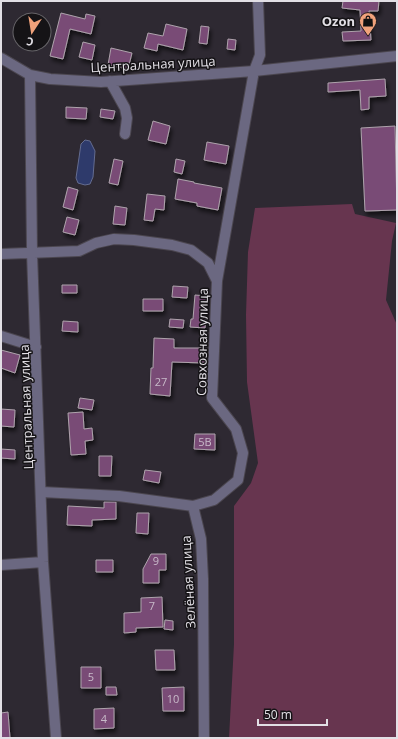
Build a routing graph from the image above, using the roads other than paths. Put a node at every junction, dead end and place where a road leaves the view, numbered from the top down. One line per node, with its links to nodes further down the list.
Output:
1 (258, 1): 4 (street)
2 (397, 56): 4 (street, Центральная улица)
3 (1, 58): 5 (street, Центральная улица)
4 (254, 71): 6 (street, Центральная улица); 10 (street)
5 (30, 75): 6 (street, Центральная улица); 8 (street, Центральная улица)
6 (110, 81): 7 (street)
7 (125, 134)
8 (32, 253): 9 (street, Совхозная улица); 10 (street, Совхозная улица); 12 (street, Центральная улица)
9 (1, 254)
10 (217, 281): 14 (street, Совхозная улица)
11 (1, 336): 12 (street)
12 (36, 347): 13 (street, Центральная улица)
13 (42, 492): 14 (street); 15 (street, Центральная улица)
14 (193, 506): 18 (street, Зелёная улица)
15 (44, 562): 16 (street); 17 (street, Центральная улица)
16 (1, 565)
17 (56, 738)
18 (204, 738)

